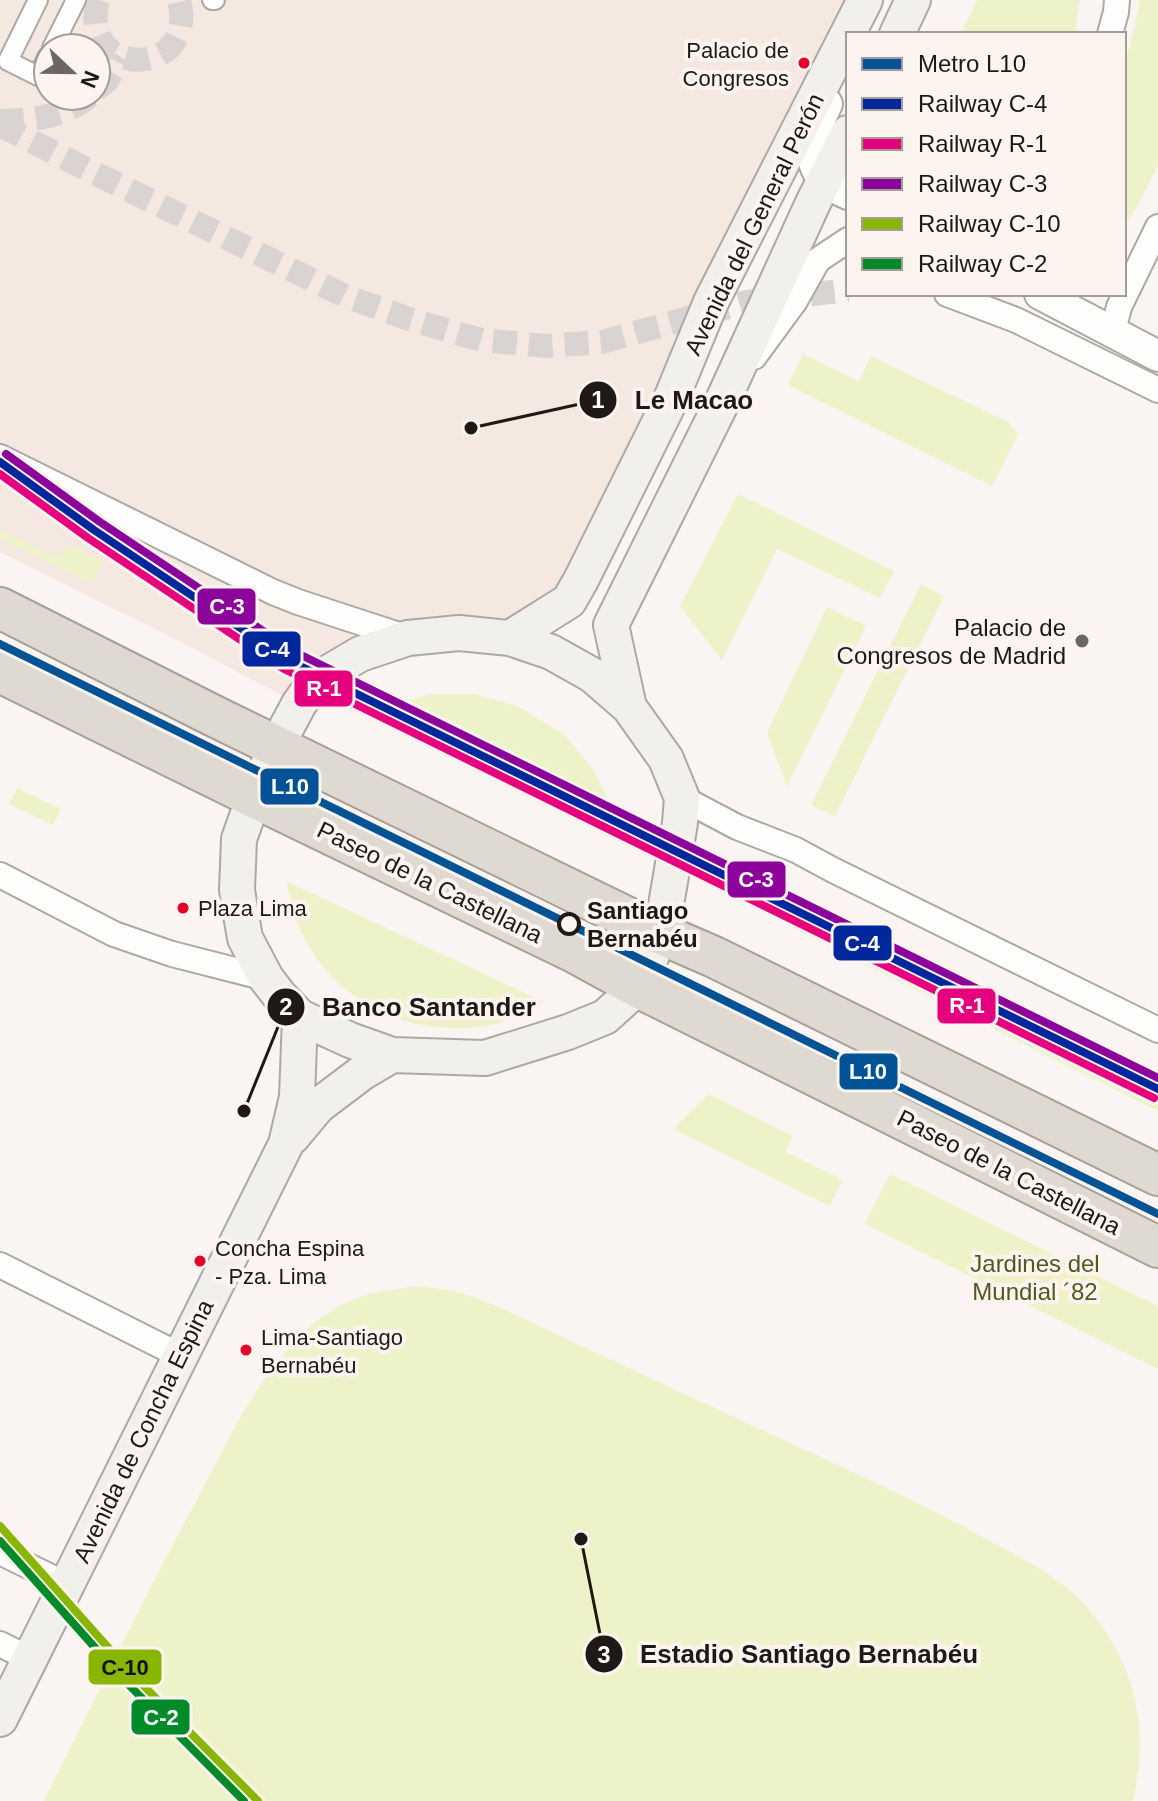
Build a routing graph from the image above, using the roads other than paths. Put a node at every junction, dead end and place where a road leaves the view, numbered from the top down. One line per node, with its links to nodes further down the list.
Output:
1 (38, 0): 10 (street)
2 (76, 0): 5 (street)
3 (913, 0): 6 (main road)
4 (1117, 0): 7 (street)
5 (60, 32)
6 (898, 32)
7 (1110, 32)
8 (846, 41): 26 (main road, Avenida del General Perón)
9 (846, 55): 12 (street)
10 (32, 73)
11 (846, 142): 12 (main road, Avenida del General Perón)
12 (836, 187): 22 (main road, Avenida del General Perón)
13 (1158, 227): 15 (street)
14 (846, 240): 22 (street, Avenida del General Perón)
15 (1126, 290)
16 (952, 296): 21 (street)
17 (1044, 296): 19 (street)
18 (1124, 296): 19 (street)
19 (1113, 331): 20 (street)
20 (1158, 356)
21 (1158, 390)
22 (724, 398): 28 (main road, Avenida del General Perón)
23 (0, 457): 25 (street)
24 (0, 608): 29 (highway)
25 (408, 638): 26 (main road); 29 (main road)
26 (510, 638): 28 (main road)
27 (0, 672): 30 (highway, Paseo de la Castellana)
28 (629, 707): 31 (main road)
29 (276, 747): 30 (main road); 33 (highway)
30 (254, 797): 34 (main road); 35 (highway, Paseo de la Castellana)
31 (682, 798): 33 (main road); 37 (street)
32 (0, 875): 34 (street)
33 (661, 934): 35 (main road); 40 (highway)
34 (266, 978): 36 (main road)
35 (638, 987): 38 (main road); 41 (highway, Paseo de la Castellana)
36 (300, 1017): 38 (main road); 39 (main road, Avenida de Concha Espina)
37 (1158, 1030)
38 (392, 1055): 39 (main road, Avenida de Concha Espina)
39 (286, 1144): 43 (main road, Avenida de Concha Espina)
40 (1158, 1175)
41 (1158, 1247)
42 (0, 1265): 43 (street)
43 (181, 1356): 45 (main road, Avenida de Concha Espina)
44 (0, 1552): 45 (street)
45 (67, 1585): 46 (main road, Avenida de Concha Espina)
46 (15, 1652): 47 (main road, Avenida de Concha Espina)
47 (0, 1719)

